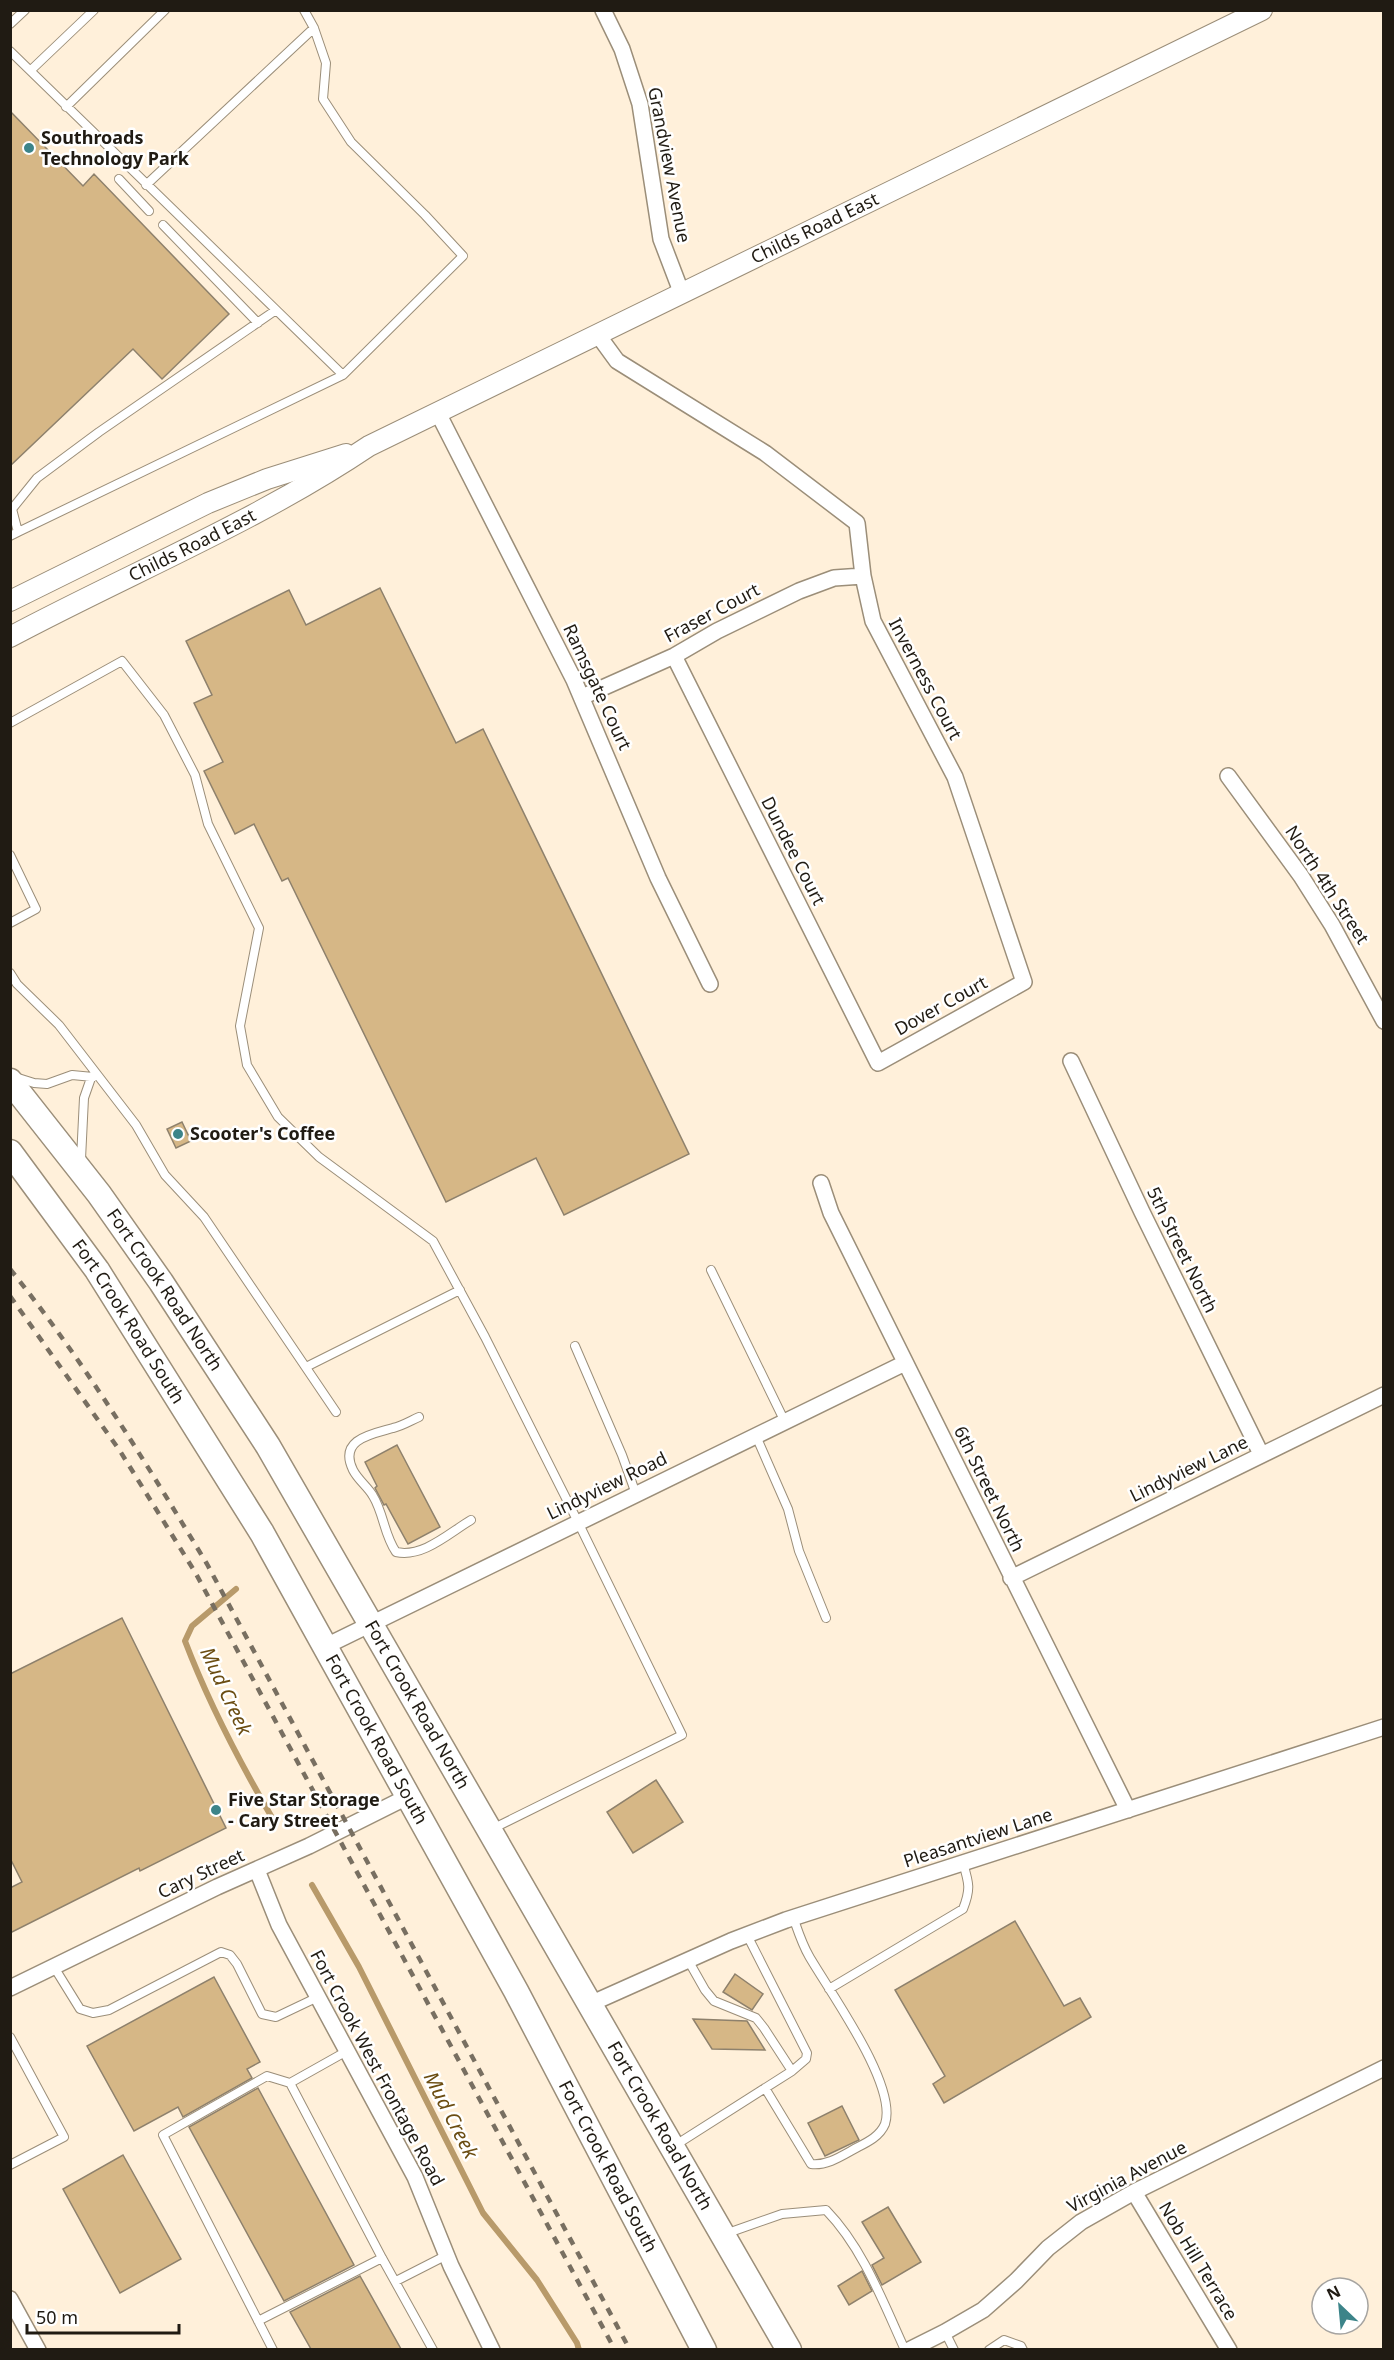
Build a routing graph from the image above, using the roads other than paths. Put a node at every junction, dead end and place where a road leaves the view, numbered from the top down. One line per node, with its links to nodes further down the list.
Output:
1 (25, 10): 7 (lane)
2 (94, 10): 10 (lane)
3 (165, 10): 11 (lane)
4 (304, 10): 8 (lane)
5 (603, 10): 16 (street, Grandview Avenue)
6 (1262, 10): 16 (street, Childs Road East)
7 (10, 24)
8 (314, 28): 13 (lane); 20 (lane)
9 (10, 51): 10 (lane)
10 (31, 70): 11 (lane)
11 (66, 106): 13 (lane)
12 (119, 179): 14 (lane)
13 (147, 185): 17 (lane)
14 (149, 211)
15 (163, 225): 18 (lane)
16 (682, 294): 19 (street, Childs Road East)
17 (276, 310): 18 (lane); 20 (lane)
18 (258, 323): 23 (lane)
19 (598, 336): 21 (street, Childs Road East); 25 (street, Inverness Court)
20 (343, 375): 23 (lane)
21 (438, 412): 22 (street, Childs Road East); 29 (street, Ramsgate Court)
22 (369, 446): 26 (street, Childs Road East); 27 (street, Childs Road East)
23 (18, 531): 24 (lane)
24 (10, 536)
25 (863, 576): 28 (street, Fraser Court); 35 (street, Inverness Court)
26 (10, 601)
27 (10, 638)
28 (674, 656): 29 (street, Fraser Court); 39 (street, Dundee Court)
29 (582, 697): 36 (street, Ramsgate Court)
30 (10, 723): 47 (lane)
31 (1228, 776): 37 (street, North 4th Street)
32 (10, 855): 33 (lane)
33 (10, 922)
34 (10, 973): 41 (lane)
35 (1024, 982): 39 (street, Dover Court)
36 (710, 984)
37 (1383, 1022)
38 (1071, 1061): 56 (street, 5th Street North)
39 (878, 1063)
40 (10, 1075): 41 (lane)
41 (94, 1076): 44 (lane); 50 (lane)
42 (10, 1081): 44 (main road, Fort Crook Road North)
43 (10, 1152): 63 (main road, Fort Crook Road South)
44 (80, 1169): 62 (main road, Fort Crook Road North)
45 (821, 1183): 49 (street, 6th Street North)
46 (711, 1270): 54 (lane)
47 (460, 1290): 50 (lane); 59 (lane)
48 (575, 1346): 57 (lane)
49 (905, 1362): 54 (street, Lindyview Road); 60 (street, 6th Street North)
50 (306, 1367): 52 (lane)
51 (1383, 1395): 56 (street, Lindyview Lane)
52 (336, 1412)
53 (419, 1417): 58 (lane)
54 (784, 1422): 55 (street, Lindyview Road)
55 (756, 1436): 57 (street, Lindyview Road); 61 (lane)
56 (1261, 1455): 60 (street, Lindyview Lane)
57 (636, 1494): 59 (street, Lindyview Road)
58 (471, 1520)
59 (578, 1522): 62 (street, Lindyview Road); 67 (lane)
60 (1011, 1578): 66 (street, 6th Street North)
61 (826, 1618)
62 (371, 1624): 63 (street, Lindyview Road); 67 (main road, Fort Crook Road North)
63 (326, 1646): 65 (main road, Fort Crook Road South)
64 (1383, 1727): 66 (street, Pleasantview Lane)
65 (409, 1796): 69 (street, Cary Street); 98 (main road, Fort Crook Road South)
66 (1128, 1810): 68 (street, Pleasantview Lane)
67 (490, 1830): 77 (main road, Fort Crook Road North)
68 (963, 1863): 70 (street, Pleasantview Lane); 75 (lane)
69 (257, 1870): 73 (street, Cary Street); 76 (street, Fort Crook West Frontage Road)
70 (794, 1917): 71 (street, Pleasantview Lane); 75 (lane)
71 (747, 1935): 72 (street, Pleasantview Lane); 81 (lane)
72 (688, 1960): 77 (street, Pleasantview Lane); 81 (lane)
73 (54, 1967): 74 (street, Cary Street); 76 (lane)
74 (10, 1988)
75 (829, 1989): 83 (lane)
76 (318, 1997): 79 (street, Fort Crook West Frontage Road)
77 (590, 2004): 84 (main road, Fort Crook Road North)
78 (10, 2037): 85 (lane)
79 (347, 2051): 82 (lane); 88 (street, Fort Crook West Frontage Road)
80 (1383, 2068): 86 (street, Virginia Avenue)
81 (792, 2071): 83 (lane)
82 (290, 2083): 89 (lane); 92 (lane)
83 (765, 2088): 84 (lane)
84 (673, 2147): 87 (main road, Fort Crook Road North)
85 (10, 2165)
86 (1134, 2192): 93 (street, Virginia Avenue); 104 (street, Nob Hill Terrace)
87 (723, 2234): 99 (main road, Fort Crook Road North); 100 (lane)
88 (447, 2255): 90 (lane); 97 (street, Fort Crook West Frontage Road)
89 (382, 2258): 90 (lane); 92 (lane)
90 (396, 2281): 96 (lane)
91 (10, 2299): 94 (street)
92 (258, 2321): 95 (lane)
93 (945, 2332): 100 (street, Virginia Avenue); 101 (lane)
94 (38, 2349)
95 (273, 2349)
96 (433, 2349)
97 (492, 2349)
98 (704, 2349)
99 (789, 2349)
100 (907, 2349)
101 (954, 2349)
102 (988, 2349): 103 (lane)
103 (1023, 2349)
104 (1229, 2349)

